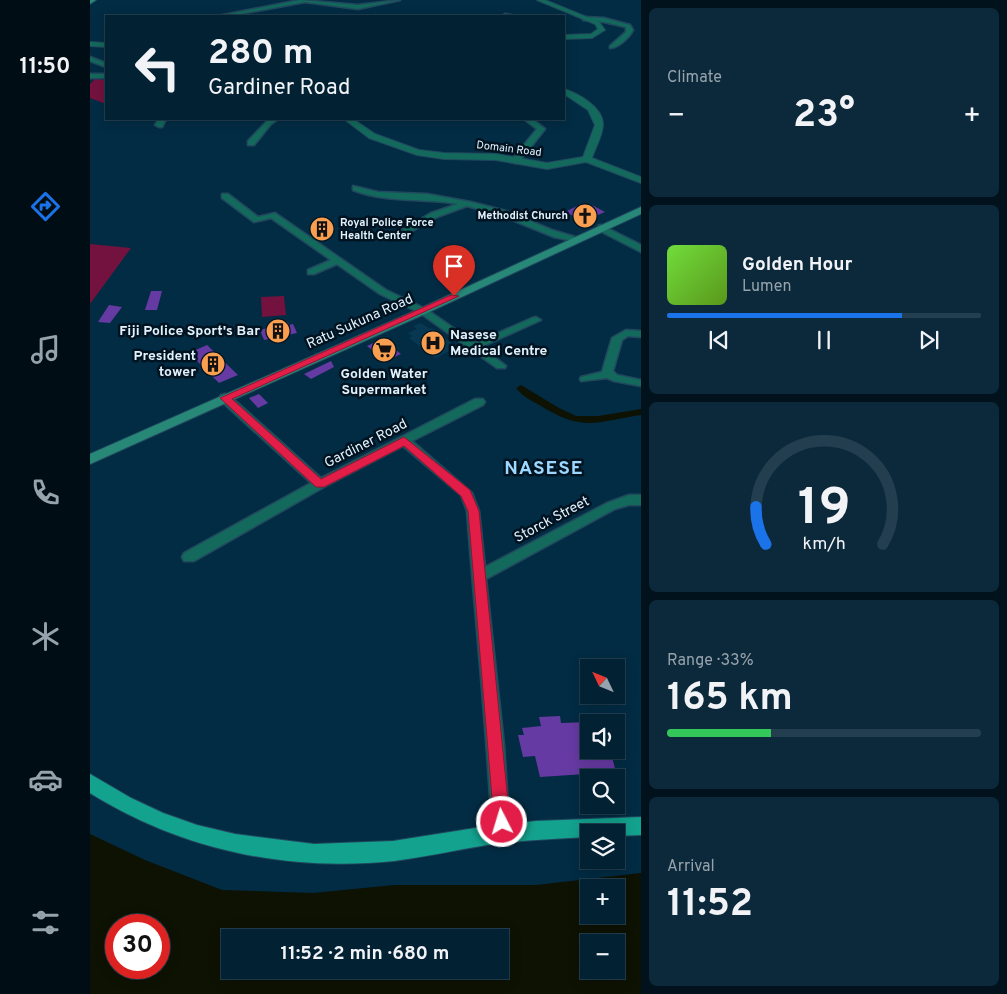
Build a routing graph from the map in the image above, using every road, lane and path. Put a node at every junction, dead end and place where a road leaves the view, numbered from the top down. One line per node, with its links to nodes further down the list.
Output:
1 (93, 0): 5 (main road)
2 (397, 0): 4 (street)
3 (540, 0): 7 (street)
4 (308, 1): 6 (street)
5 (90, 2)
6 (226, 15)
7 (585, 19): 8 (street); 11 (street)
8 (565, 37)
9 (90, 44): 10 (street)
10 (105, 44)
11 (612, 47)
12 (90, 59): 13 (street)
13 (105, 65)
14 (90, 76): 15 (street)
15 (105, 76)
16 (565, 92): 21 (street)
17 (272, 120): 20 (street)
18 (349, 120): 22 (street, Domain Road)
19 (529, 120): 22 (street)
20 (251, 143)
21 (588, 159): 22 (street, Domain Road); 23 (street)
22 (515, 161)
23 (641, 180)
24 (356, 188): 26 (street)
25 (225, 196): 34 (street)
26 (466, 204): 29 (street); 30 (street)
27 (641, 210): 28 (main road, Ratu Sukuna Road)
28 (601, 228): 31 (main road, Ratu Sukuna Road); 33 (street)
29 (550, 234): 31 (street); 32 (street)
30 (398, 236)
31 (578, 239): 32 (main road, Ratu Sukuna Road)
32 (558, 248): 36 (main road, Ratu Sukuna Road)
33 (641, 249)
34 (337, 261): 35 (street); 36 (street)
35 (311, 272)
36 (423, 311): 39 (street); 44 (main road, Ratu Sukuna Road)
37 (536, 320): 39 (street)
38 (641, 334): 41 (street)
39 (473, 347): 40 (street)
40 (501, 366)
41 (609, 374): 42 (street); 43 (street)
42 (585, 379)
43 (641, 383)
44 (225, 398): 47 (main road, Ratu Sukuna Road); 48 (street)
45 (478, 402): 46 (street, Gardiner Road)
46 (404, 441): 48 (street, Gardiner Road); 51 (street)
47 (90, 459)
48 (320, 484): 50 (street, Gardiner Road)
49 (641, 500): 51 (street, Storck Street)
50 (188, 557)
51 (480, 576): 54 (street)
52 (90, 783): 54 (main road)
53 (641, 826): 54 (main road)
54 (501, 834)

